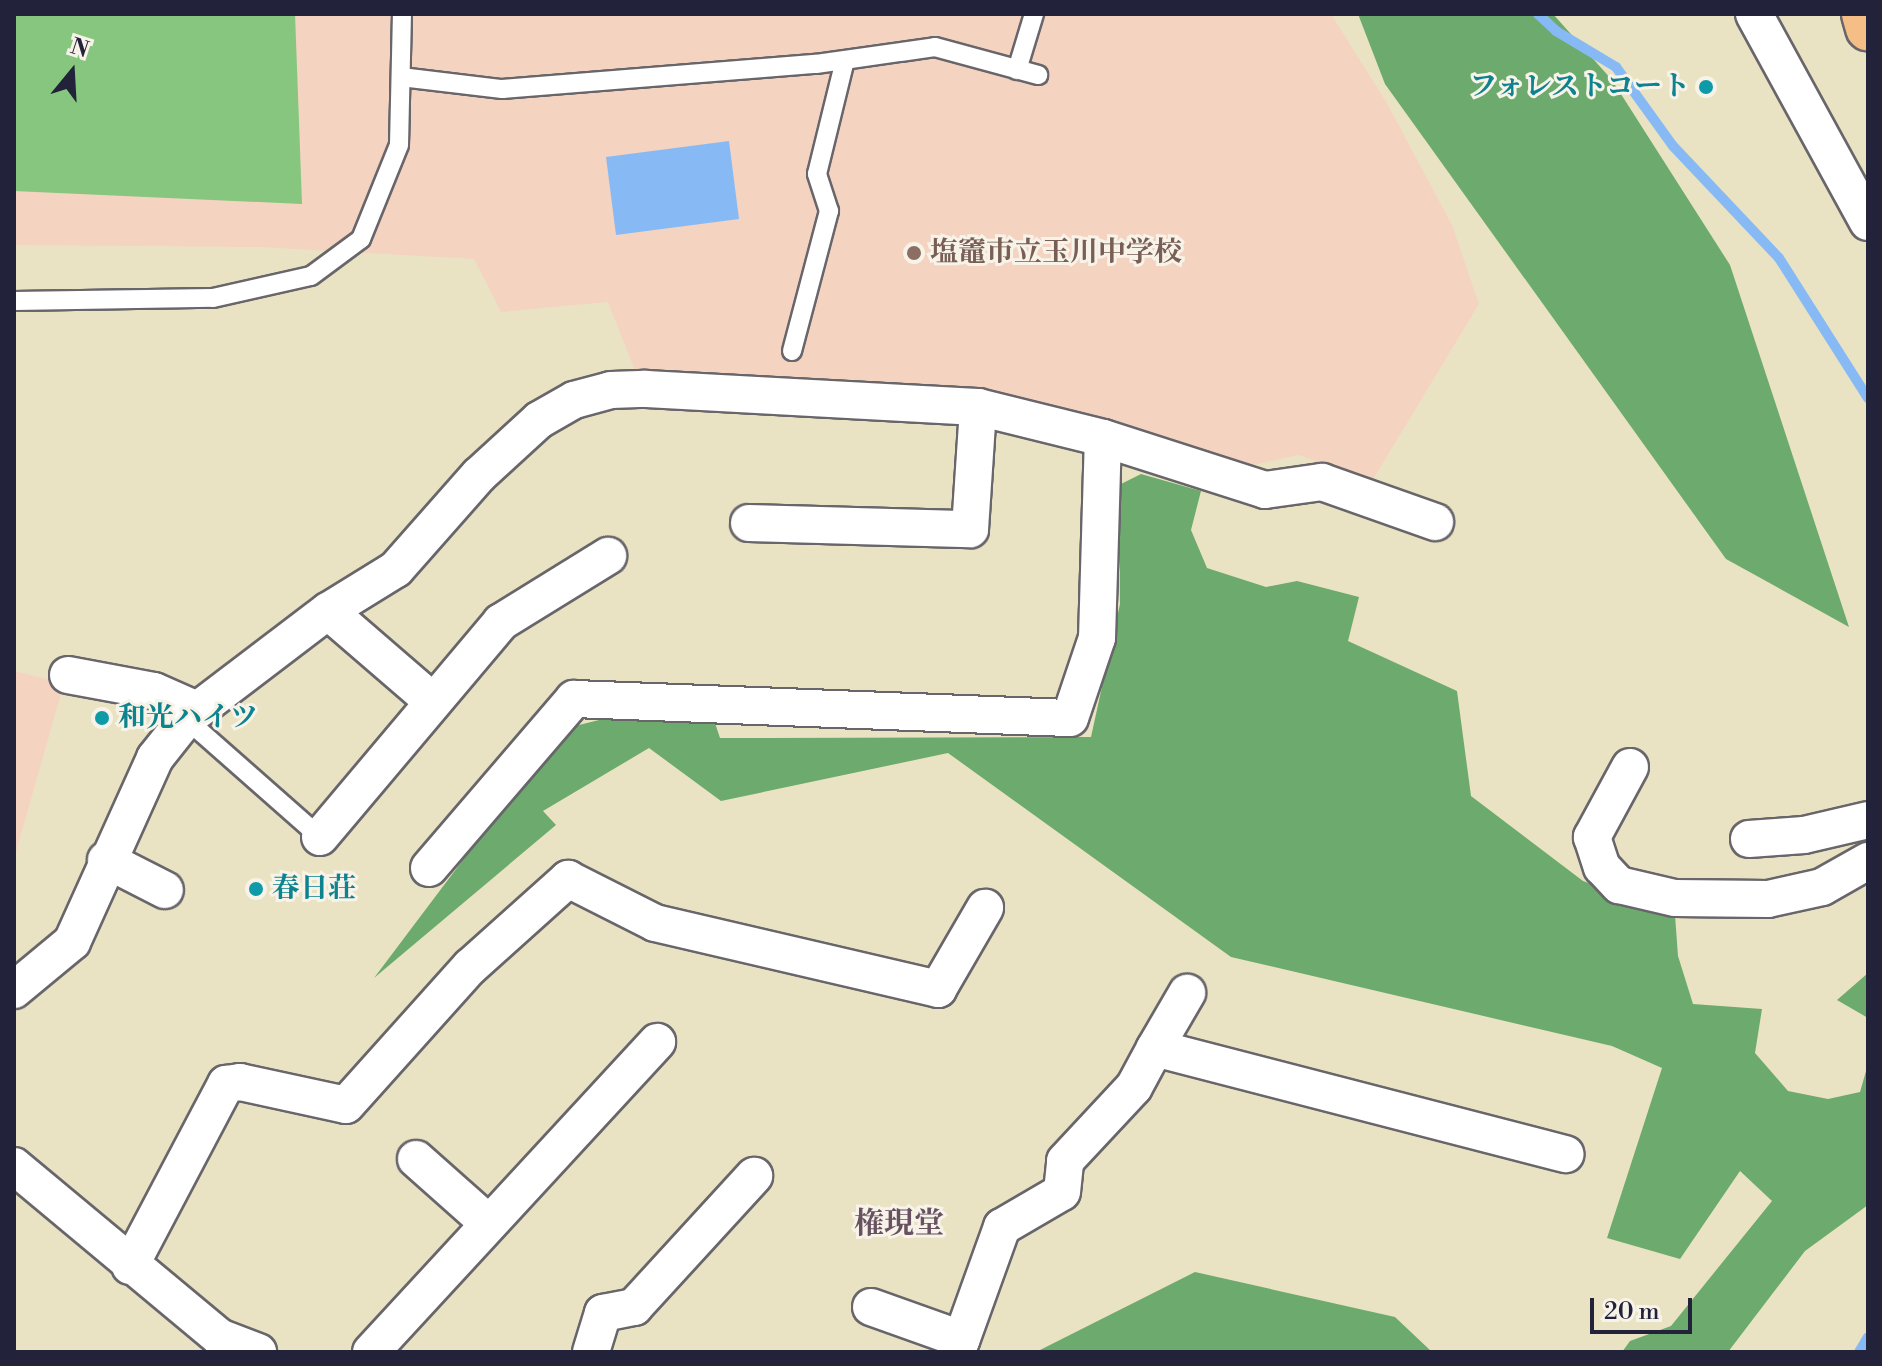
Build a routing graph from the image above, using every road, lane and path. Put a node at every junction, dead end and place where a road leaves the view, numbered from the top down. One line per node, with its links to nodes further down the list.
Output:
1 (402, 14): 9 (lane)
2 (1034, 14): 7 (lane)
3 (1754, 14): 10 (street)
4 (1864, 14): 5 (main road)
5 (1868, 28)
6 (845, 60): 7 (lane); 9 (lane); 12 (lane)
7 (1017, 70): 8 (lane)
8 (1038, 75)
9 (401, 77): 11 (lane)
10 (1868, 222)
11 (14, 301)
12 (792, 351)
13 (978, 407): 14 (street); 16 (street); 18 (street)
14 (1103, 438): 15 (street); 28 (street)
15 (1435, 522)
16 (749, 523)
17 (608, 556): 20 (street)
18 (328, 611): 20 (street); 21 (street)
19 (68, 675): 21 (street)
20 (431, 700): 24 (street)
21 (192, 714): 24 (lane); 26 (street)
22 (1630, 767): 27 (street)
23 (1868, 820): 25 (street)
24 (320, 837)
25 (1749, 839)
26 (106, 860): 29 (street); 31 (street)
27 (1868, 861)
28 (429, 868)
29 (165, 890)
30 (985, 908): 40 (street)
31 (14, 990)
32 (1187, 993): 34 (street)
33 (657, 1042): 39 (street)
34 (1155, 1048): 35 (street); 42 (street)
35 (1566, 1154)
36 (416, 1159): 39 (street)
37 (14, 1166): 40 (street)
38 (754, 1176): 45 (street)
39 (487, 1222): 44 (street)
40 (130, 1266): 43 (street)
41 (871, 1307): 42 (street)
42 (959, 1345)
43 (258, 1352)
44 (371, 1352)
45 (591, 1352)

